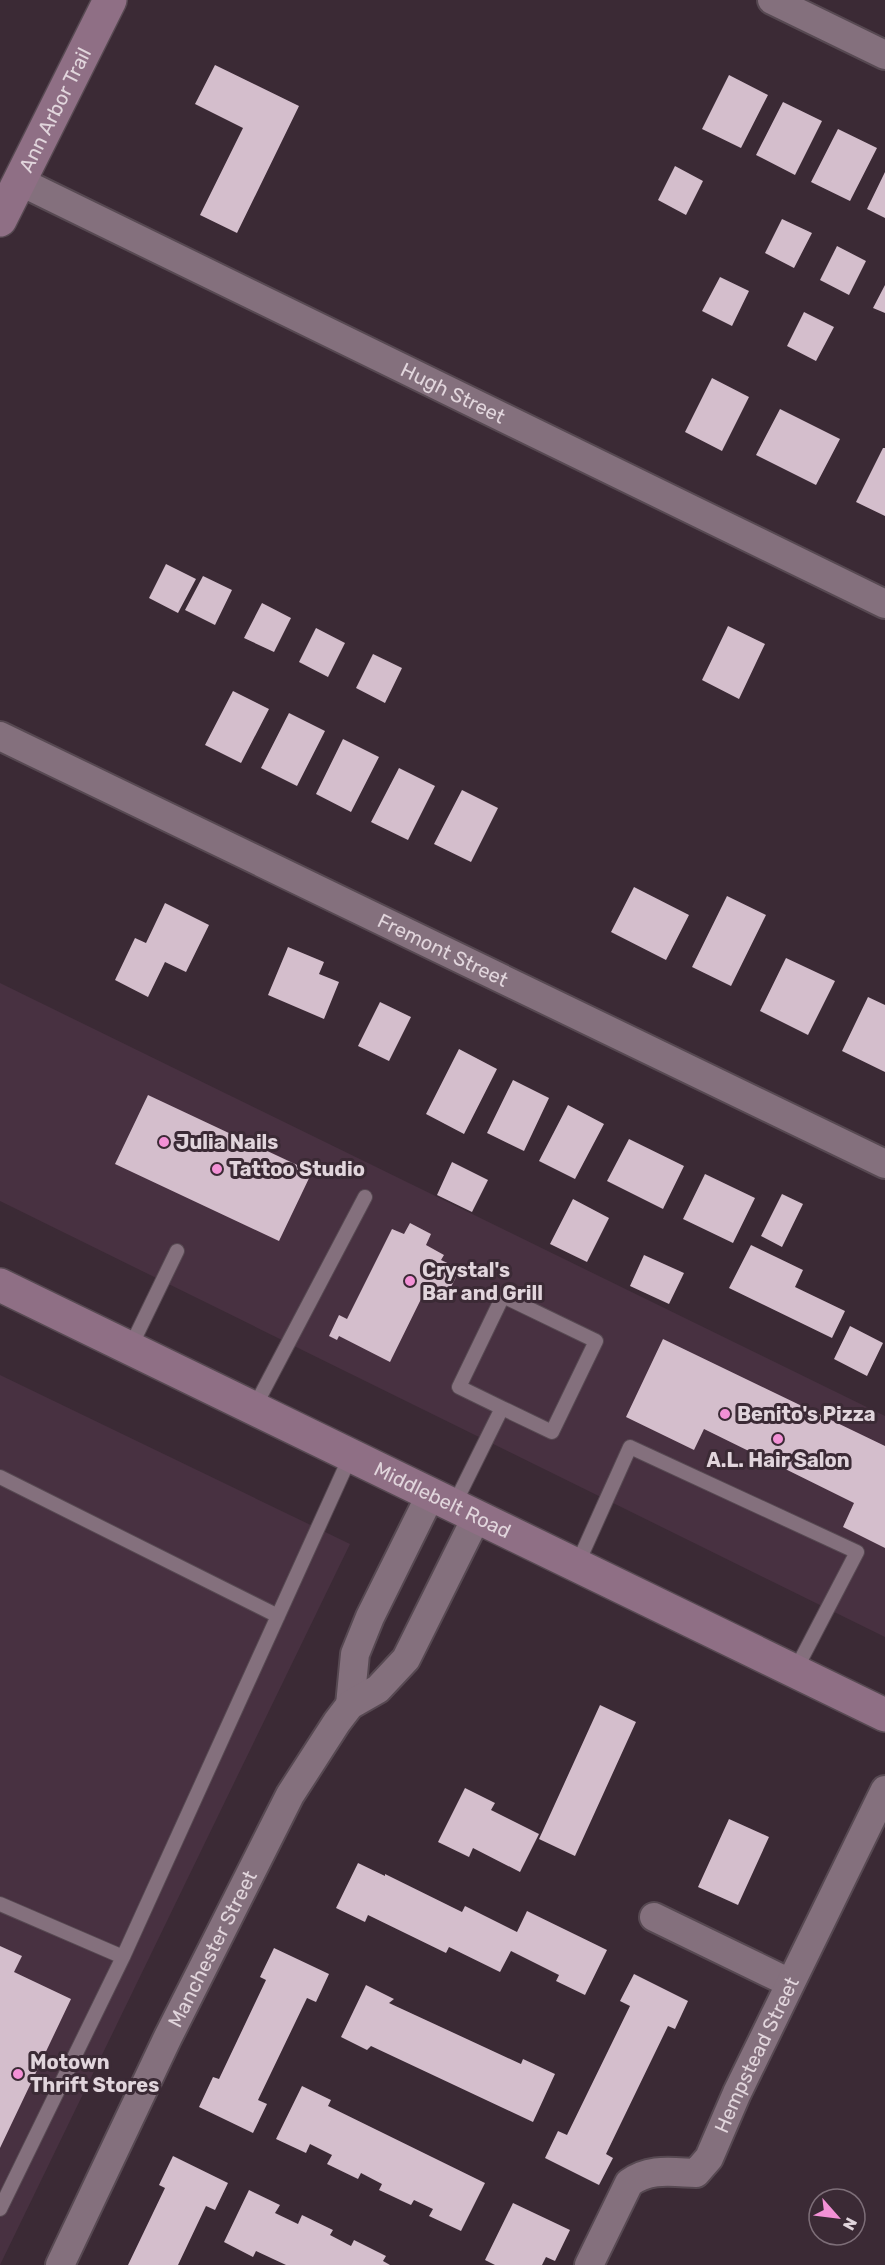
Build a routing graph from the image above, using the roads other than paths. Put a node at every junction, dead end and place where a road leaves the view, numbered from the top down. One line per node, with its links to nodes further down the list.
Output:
1 (110, 0): 4 (main road, Ann Arbor Trail)
2 (772, 0): 3 (street)
3 (885, 55)
4 (20, 182): 5 (main road, Ann Arbor Trail); 6 (street, Hugh Street)
5 (0, 220)
6 (885, 604)
7 (0, 736): 8 (street, Fremont Street)
8 (885, 1164)
9 (365, 1197): 13 (lane)
10 (177, 1251): 12 (lane)
11 (0, 1285): 12 (main road, Middlebelt Road)
12 (130, 1348): 13 (main road, Middlebelt Road)
13 (254, 1407): 15 (main road, Middlebelt Road)
14 (502, 1408): 14 (lane); 17 (lane)
15 (351, 1455): 17 (main road, Middlebelt Road); 19 (lane)
16 (0, 1477): 19 (lane)
17 (454, 1505): 18 (main road, Middlebelt Road); 21 (street, Manchester Street); 21 (street, Manchester Street)
18 (577, 1565): 20 (main road, Middlebelt Road); 20 (lane)
19 (278, 1616): 26 (lane)
20 (795, 1671): 22 (main road, Middlebelt Road)
21 (350, 1705): 29 (street, Manchester Street)
22 (885, 1715)
23 (885, 1790): 27 (street, Hempstead Street)
24 (0, 1904): 26 (lane)
25 (654, 1917): 27 (street)
26 (123, 1957): 28 (lane)
27 (790, 1983): 30 (street, Hempstead Street)
28 (0, 2209)
29 (60, 2265)
30 (589, 2265)

